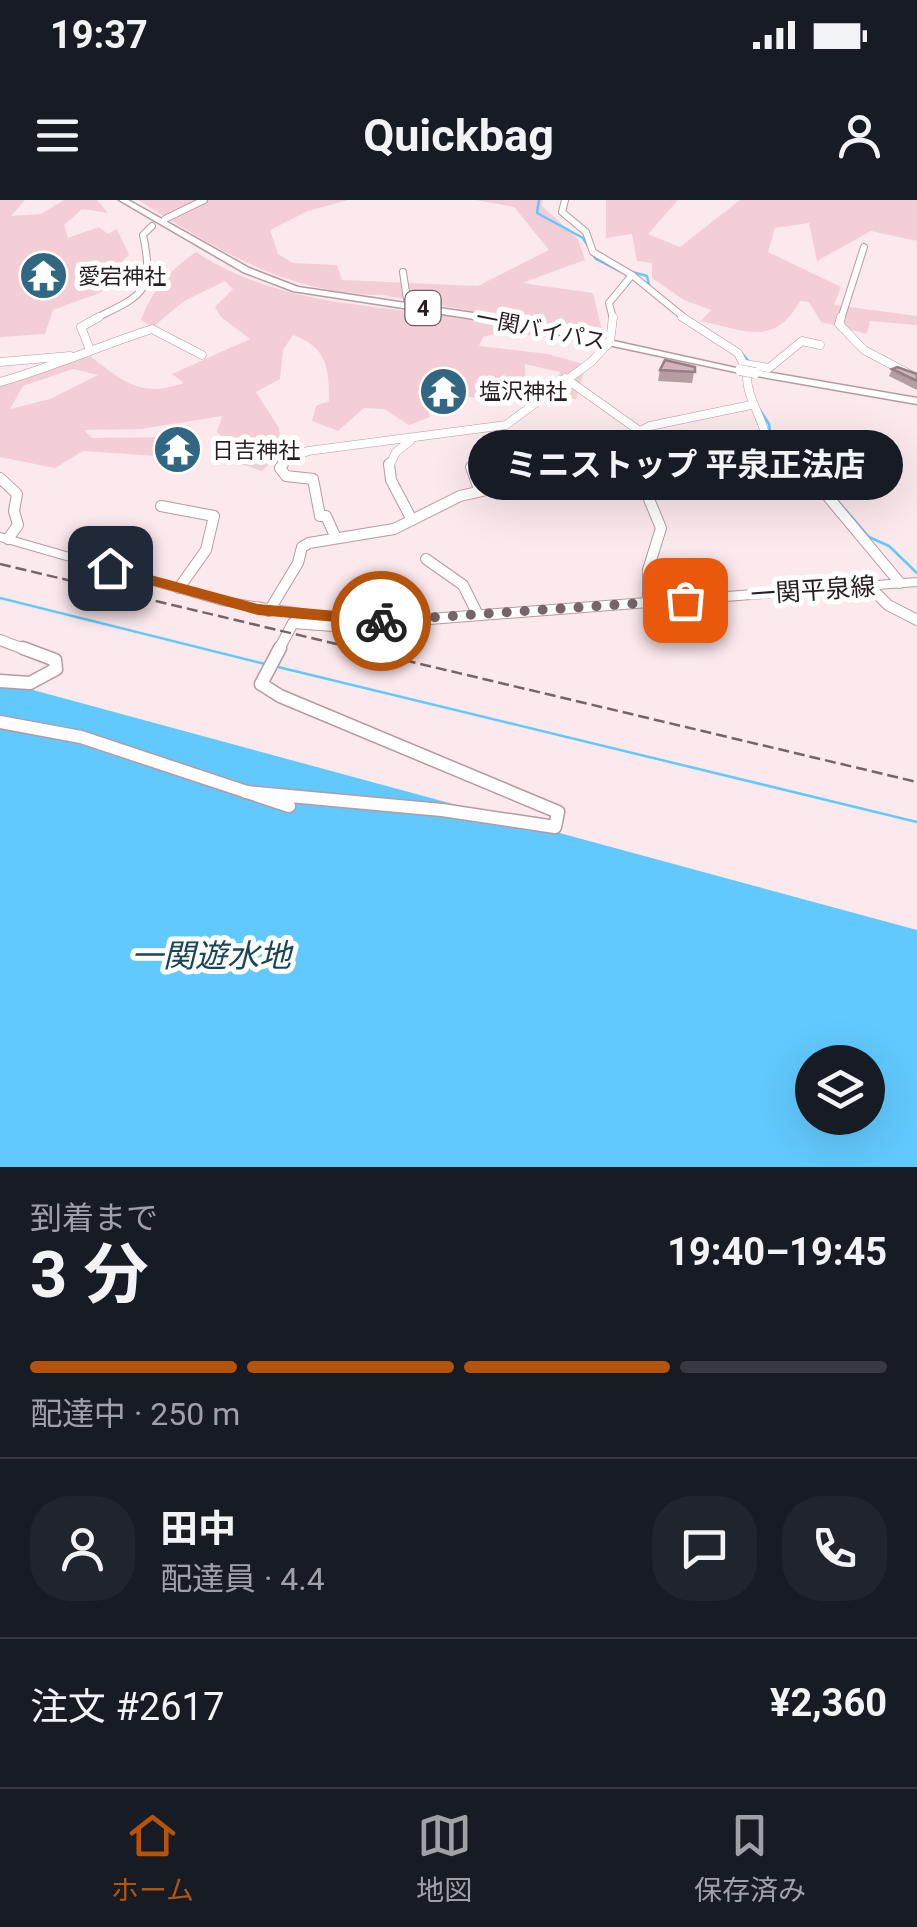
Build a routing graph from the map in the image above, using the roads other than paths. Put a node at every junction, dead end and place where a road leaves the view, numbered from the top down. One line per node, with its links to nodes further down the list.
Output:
1 (123, 200): 9 (highway, 一関バイパス / 4)
2 (204, 200): 4 (street)
3 (565, 200): 8 (street)
4 (165, 219)
5 (152, 226): 12 (street)
6 (864, 247): 17 (street)
7 (403, 272): 9 (street)
8 (626, 272): 10 (street); 15 (street)
9 (408, 306): 10 (highway, 一関バイパス / 4)
10 (610, 342): 15 (highway, 一関バイパス / 4); 16 (street)
11 (820, 345): 15 (street)
12 (87, 352): 13 (street); 14 (street); 18 (street)
13 (202, 356)
14 (0, 362)
15 (747, 370): 19 (highway, 一関バイパス / 4); 20 (street)
16 (565, 378): 21 (street); 22 (street)
17 (917, 378)
18 (0, 382)
19 (917, 401)
20 (752, 405): 21 (street); 33 (street)
21 (641, 432): 23 (street)
22 (417, 439): 28 (street); 30 (street)
23 (600, 450): 26 (street); 36 (street)
24 (471, 467): 26 (street)
25 (0, 478): 29 (street)
26 (479, 490): 28 (street)
27 (161, 506): 35 (street)
28 (412, 520): 30 (street)
29 (4, 538): 35 (main road, 一関平泉線)
30 (336, 538): 37 (street)
31 (426, 560): 38 (street)
32 (917, 582): 33 (main road, 一関平泉線)
33 (900, 583): 34 (main road, 一関平泉線)
34 (869, 586): 36 (main road, 一関平泉線); 40 (street)
35 (179, 588): 37 (main road, 一関平泉線)
36 (648, 602): 38 (main road, 一関平泉線)
37 (269, 612): 39 (main road, 一関平泉線)
38 (478, 615): 39 (main road, 一関平泉線)
39 (346, 620): 44 (street)
40 (917, 620)
41 (0, 640): 42 (street)
42 (0, 681)
43 (0, 722): 44 (street)
44 (246, 792): 45 (street)
45 (289, 806)

